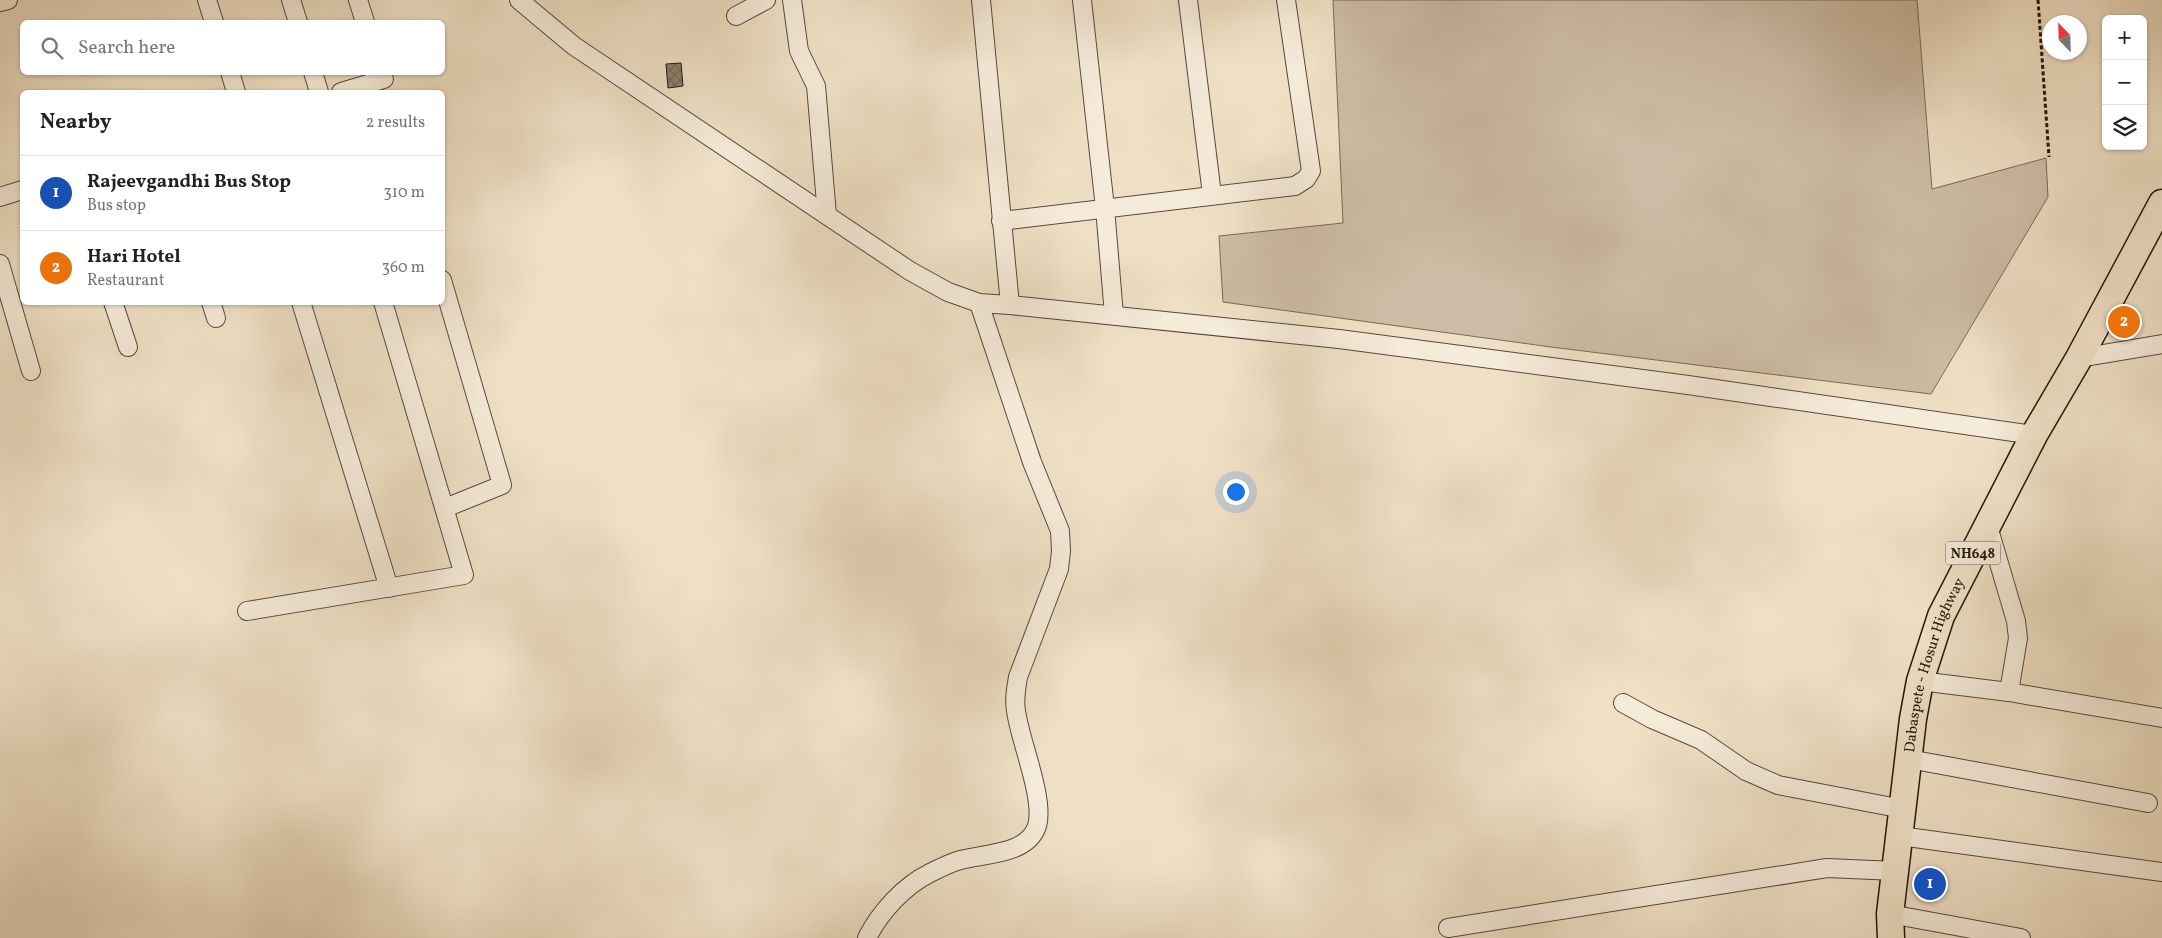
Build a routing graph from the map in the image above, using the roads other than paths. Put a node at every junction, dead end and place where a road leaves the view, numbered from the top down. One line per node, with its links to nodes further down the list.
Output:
1 (8, 0): 12 (street)
2 (207, 0): 14 (street)
3 (291, 0): 15 (street)
4 (358, 0): 16 (street)
5 (519, 0): 28 (street)
6 (766, 0): 13 (street)
7 (792, 0): 28 (street)
8 (981, 0): 29 (street)
9 (1082, 0): 27 (street)
10 (1188, 0): 24 (street)
11 (1286, 0): 24 (street)
12 (0, 2)
13 (736, 16)
14 (213, 20)
15 (297, 20)
16 (364, 20)
17 (231, 75): 20 (street)
18 (314, 75): 21 (street)
19 (384, 81): 22 (street)
20 (235, 90)
21 (318, 90)
22 (349, 90)
23 (20, 191): 25 (street)
24 (1212, 195): 27 (street)
25 (0, 197)
26 (2162, 203): 41 (highway, Dabaspete - Hosur Highway / NH648)
27 (1105, 208): 29 (street); 38 (street)
28 (827, 215): 33 (street)
29 (1001, 221): 37 (street)
30 (0, 264): 32 (street)
31 (445, 290): 44 (street)
32 (11, 302): 42 (street)
33 (979, 304): 37 (street); 60 (street)
34 (114, 305): 40 (street)
35 (301, 305): 46 (street)
36 (384, 305): 44 (street)
37 (1010, 305): 38 (street)
38 (1114, 315): 43 (street)
39 (2162, 344): 41 (street)
40 (128, 347)
41 (2078, 358): 43 (highway, Dabaspete - Hosur Highway / NH648)
42 (31, 371)
43 (2034, 435): 45 (highway, Dabaspete - Hosur Highway / NH648)
44 (445, 508): 46 (street)
45 (1988, 526): 48 (highway, Dabaspete - Hosur Highway / NH648); 49 (street)
46 (388, 588): 47 (street)
47 (247, 611)
48 (1920, 681): 49 (street); 52 (highway, Dabaspete - Hosur Highway / NH648)
49 (2009, 692): 51 (street)
50 (1623, 703): 54 (street)
51 (2162, 718)
52 (1909, 759): 53 (street); 54 (highway, Dabaspete - Hosur Highway / NH648)
53 (2148, 803)
54 (1903, 809): 55 (highway, Dabaspete - Hosur Highway / NH648)
55 (1900, 836): 56 (highway, Dabaspete - Hosur Highway / NH648); 57 (street)
56 (1896, 871): 58 (highway, Dabaspete - Hosur Highway / NH648); 59 (street)
57 (2162, 872)
58 (1890, 926): 61 (street)
59 (1448, 928)
60 (867, 938)
61 (2022, 938)

